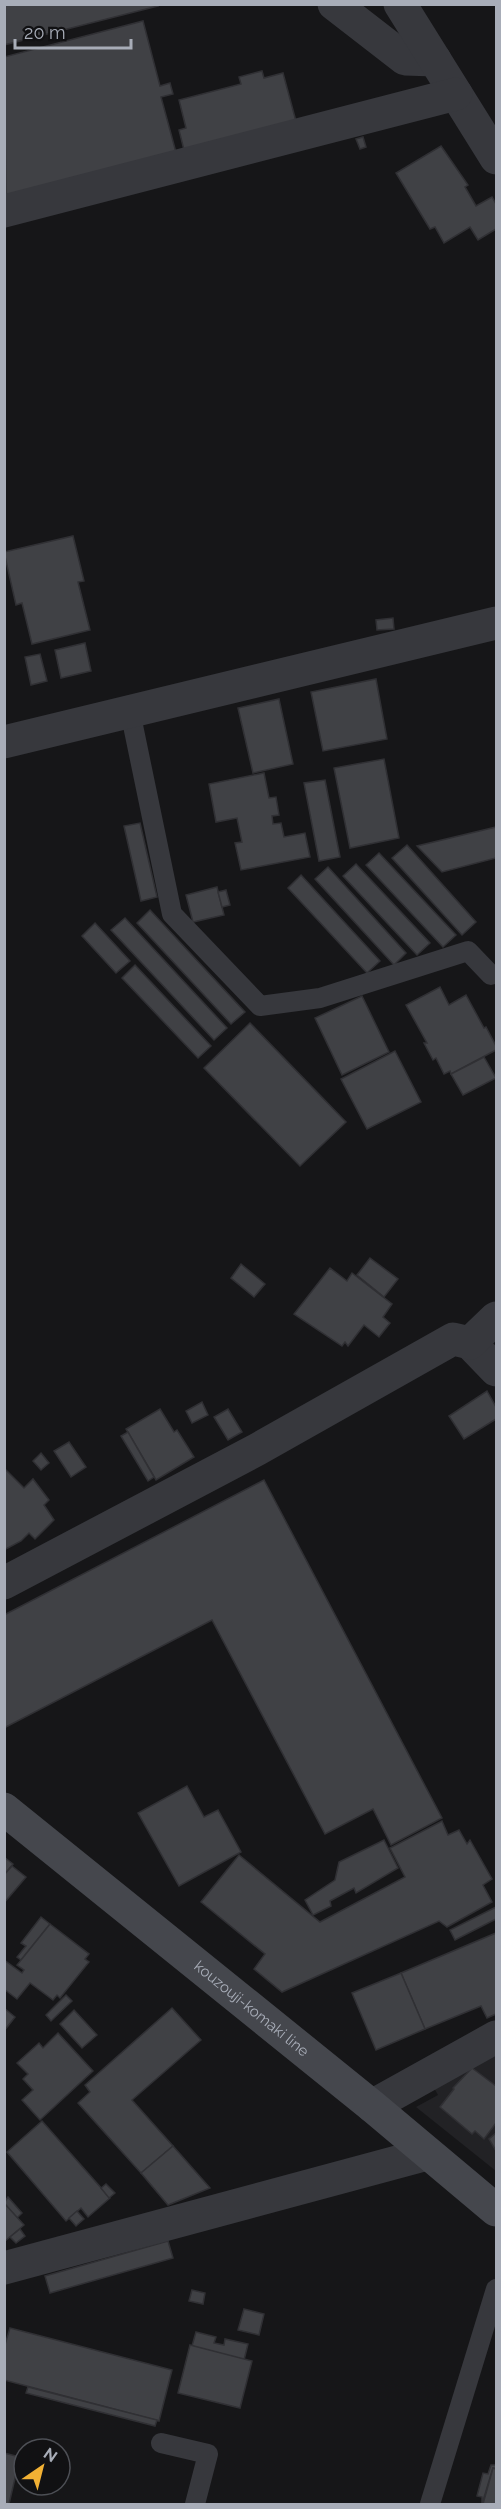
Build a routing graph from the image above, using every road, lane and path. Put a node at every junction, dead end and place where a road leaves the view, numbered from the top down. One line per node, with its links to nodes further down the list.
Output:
1 (334, 4): 3 (street)
2 (400, 4): 3 (street)
3 (435, 60): 4 (street)
4 (456, 94): 5 (street); 6 (street)
5 (496, 158)
6 (4, 211)
7 (496, 623): 8 (street)
8 (130, 711): 9 (street); 10 (lane)
9 (4, 742)
10 (491, 975)
11 (496, 1318): 12 (street)
12 (470, 1343): 13 (street); 14 (street)
13 (496, 1370)
14 (4, 1583)
15 (4, 1809): 17 (main road, kouzouji-komaki line)
16 (496, 2037): 17 (street)
17 (372, 2106): 18 (main road, kouzouji-komaki line)
18 (427, 2154): 19 (main road, kouzouji-komaki line); 20 (street)
19 (496, 2210)
20 (4, 2268)
21 (496, 2289): 24 (lane)
22 (161, 2443): 23 (lane)
23 (195, 2505)
24 (430, 2505)

